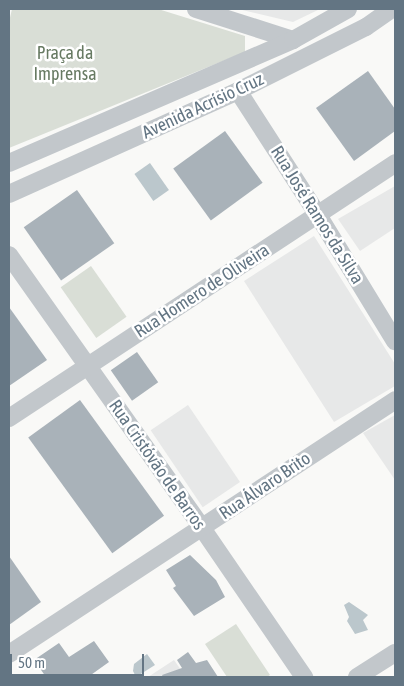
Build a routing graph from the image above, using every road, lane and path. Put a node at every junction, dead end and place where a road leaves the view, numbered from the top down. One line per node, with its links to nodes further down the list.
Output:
1 (348, 9): 4 (street, Avenida Acrísio Cruz)
2 (392, 9): 5 (street, Avenida Acrísio Cruz)
3 (205, 10): 4 (street)
4 (293, 40): 6 (street, Avenida Acrísio Cruz)
5 (238, 91): 8 (street, Avenida Acrísio Cruz); 9 (street, Rua José Ramos da Silva)
6 (9, 163)
7 (395, 163): 9 (street, Rua Homero de Oliveira)
8 (9, 194)
9 (318, 215): 11 (street, Rua José Ramos da Silva); 12 (street, Rua Homero de Oliveira)
10 (9, 255): 12 (street, Rua Cristóvão de Barros)
11 (395, 341)
12 (87, 366): 14 (street, Rua Homero de Oliveira); 15 (street, Rua Cristóvão de Barros)
13 (395, 400): 15 (street, Rua Álvaro Brito)
14 (9, 418)
15 (202, 528): 17 (street, Rua Álvaro Brito); 18 (street, Rua Cristóvão de Barros)
16 (395, 653): 19 (street)
17 (9, 654)
18 (304, 677)
19 (357, 677)

